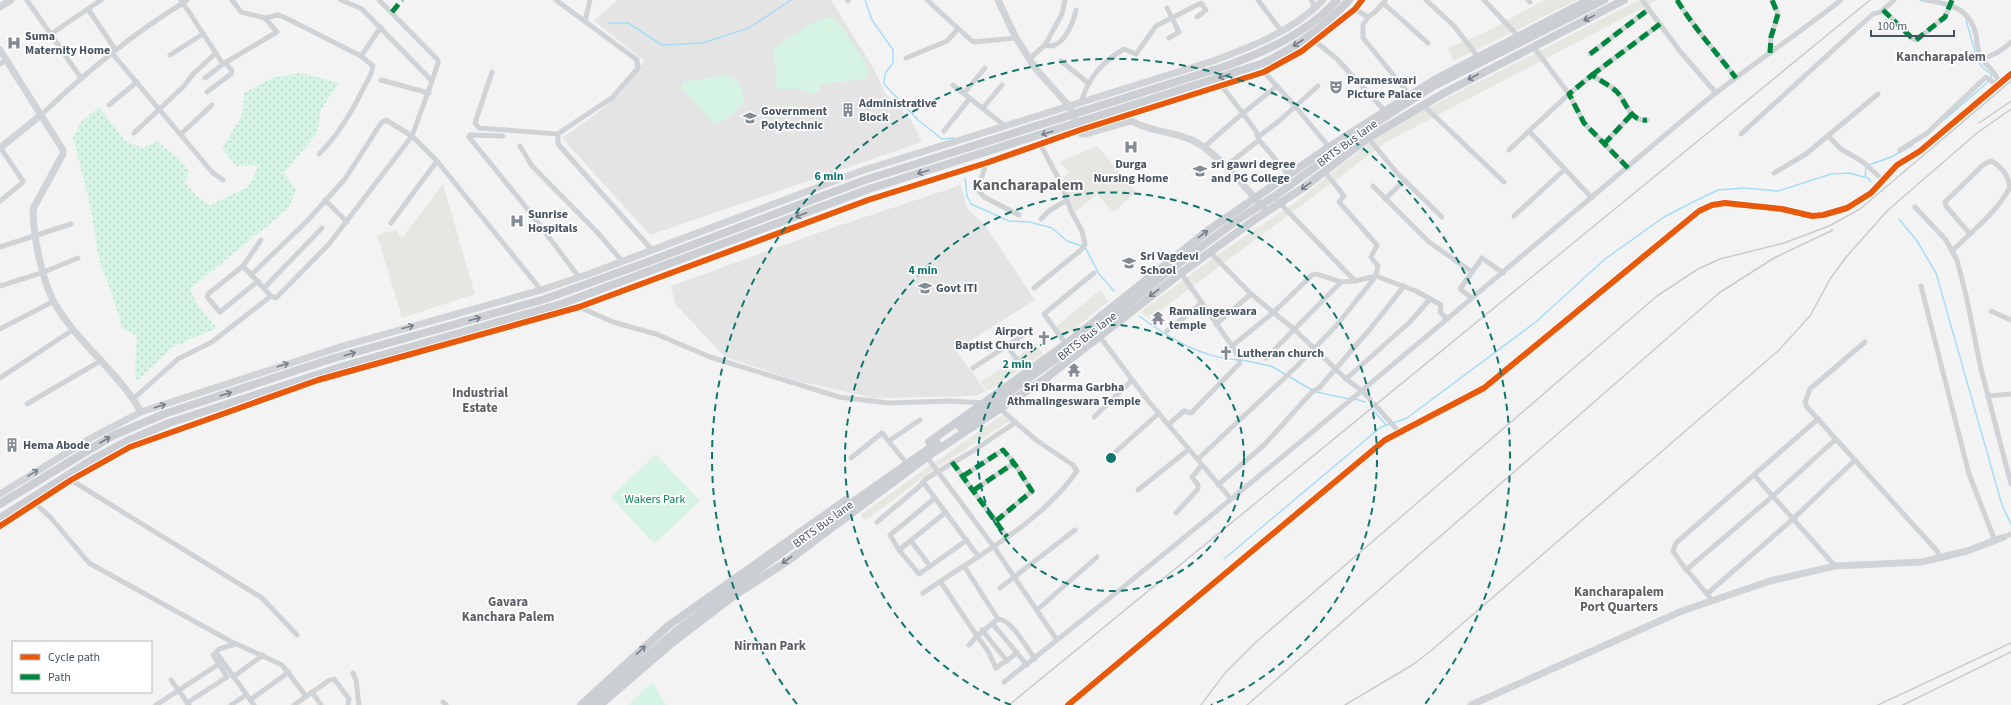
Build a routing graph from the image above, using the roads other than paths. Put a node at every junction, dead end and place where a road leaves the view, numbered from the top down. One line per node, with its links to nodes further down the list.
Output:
1 (11, 0): 32 (street)
2 (27, 0): 49 (street)
3 (101, 0): 35 (street)
4 (232, 0): 43 (street)
5 (341, 0): 46 (street)
6 (379, 0): 85 (street)
7 (556, 0): 44 (street)
8 (590, 0): 44 (street)
9 (927, 0): 47 (street)
10 (998, 0): 52 (street)
11 (1064, 0): 57 (street)
12 (1258, 0): 48 (street)
13 (1311, 0): 34 (street)
14 (1323, 0): 34 (street)
15 (1337, 0): 64 (main road)
16 (1349, 0): 77 (main road, one-way to 77)
17 (1362, 0): 36 (street)
18 (1426, 0): 68 (street)
19 (1484, 0): 51 (street)
20 (1589, 0): 51 (main road)
21 (1604, 0): 152 (main road, BRTS Bus lane)
22 (1624, 0): 59 (main road, one-way to 59)
23 (1642, 0): 37 (street)
24 (1677, 0): 83 (street)
25 (1772, 0): 63 (street)
26 (1841, 0): 63 (street)
27 (1894, 0): 39 (street)
28 (1927, 0): 31 (street)
29 (184, 1): 50 (street); 61 (street)
30 (1384, 1): 42 (street); 56 (street)
31 (1951, 4): 39 (street); 71 (street)
32 (0, 7)
33 (1167, 8): 40 (street)
34 (1315, 8): 48 (street)
35 (88, 9): 49 (street); 61 (street)
36 (1355, 9): 42 (street); 54 (street)
37 (1649, 9): 45 (street); 65 (street)
38 (1076, 10): 57 (street)
39 (1883, 10): 124 (street)
40 (1171, 17): 41 (street); 53 (street); 87 (street)
41 (1197, 17)
42 (1368, 17): 98 (street)
43 (265, 18): 67 (street); 74 (street)
44 (585, 21): 123 (street)
45 (1660, 24): 80 (street); 97 (street)
46 (381, 27): 67 (street); 85 (street)
47 (958, 28): 52 (street); 69 (street)
48 (1282, 32): 58 (street)
49 (51, 34): 81 (street)
50 (203, 34): 62 (street); 66 (street)
51 (1518, 36): 68 (main road)
52 (1016, 38): 70 (street)
53 (1169, 38)
54 (1315, 41): 77 (street); 110 (street)
55 (2011, 42): 71 (street)
56 (1428, 43)
57 (1045, 45): 70 (street)
58 (1253, 46): 64 (street); 102 (street)
59 (1533, 46): 99 (street); 105 (main road, one-way to 105)
60 (0, 50): 72 (street)
61 (113, 50): 81 (street); 86 (street)
62 (216, 53): 74 (street); 109 (street)
63 (1770, 53): 83 (street)
64 (1256, 54): 111 (main road)
65 (1590, 54)
66 (170, 55)
67 (361, 56): 138 (street)
68 (1478, 56): 98 (main road)
69 (906, 58)
70 (1029, 59): 106 (street)
71 (1981, 59): 88 (street)
72 (7, 60): 75 (street); 114 (street)
73 (1061, 61): 87 (street)
74 (224, 63): 82 (street); 94 (street)
75 (0, 64)
76 (985, 68): 96 (street)
77 (1262, 68): 91 (street); 92 (street); 118 (main road, one-way to 118)
78 (492, 72): 123 (street)
79 (2011, 74): 88 (street)
80 (1592, 75): 99 (street); 113 (street)
81 (81, 78): 114 (street)
82 (205, 78)
83 (1736, 78): 97 (street)
84 (381, 80): 95 (street)
85 (432, 81): 95 (street)
86 (137, 82): 103 (street); 109 (street)
87 (1088, 83): 102 (street)
88 (1996, 83): 137 (street); 150 (street)
89 (953, 85): 96 (street)
90 (1002, 85): 108 (street)
91 (1222, 86): 112 (street); 115 (street)
92 (1277, 86): 107 (street); 112 (street)
93 (1318, 86): 107 (street)
94 (207, 92)
95 (429, 93): 125 (street)
96 (964, 93): 101 (street)
97 (1716, 93): 142 (street)
98 (1409, 94): 110 (main road)
99 (1569, 94): 120 (street); 131 (street)
100 (1878, 94): 127 (street)
101 (970, 98): 108 (street); 119 (street)
102 (1081, 102): 106 (street)
103 (109, 105)
104 (212, 105): 122 (street)
105 (1423, 105): 128 (main road); 149 (street)
106 (1069, 106): 111 (street); 117 (street)
107 (1296, 107): 129 (street); 134 (street)
108 (983, 108): 117 (street)
109 (160, 109): 121 (street); 122 (street)
110 (1384, 110): 134 (main road)
111 (1073, 114): 118 (street); 166 (main road)
112 (1242, 114): 129 (street); 133 (street)
113 (1632, 114): 116 (street); 131 (street)
114 (41, 115): 135 (street); 174 (street)
115 (1128, 118): 118 (street); 133 (street)
116 (1647, 120)
117 (1005, 126): 177 (street)
118 (1079, 127): 130 (street); 172 (main road, one-way to 172)
119 (944, 131)
120 (1529, 131): 136 (street); 143 (street)
121 (134, 133)
122 (181, 134): 147 (street)
123 (558, 134): 177 (street)
124 (1741, 134)
125 (412, 136): 139 (street); 156 (street); 168 (street)
126 (503, 136): 190 (street)
127 (1829, 137): 145 (street); 150 (street)
128 (1368, 138): 144 (main road); 148 (street)
129 (1259, 139): 141 (street); 146 (street)
130 (1040, 144): 140 (street); 157 (street)
131 (1604, 144): 142 (street)
132 (520, 146): 181 (street)
133 (1204, 147): 141 (street)
134 (1328, 147): 146 (main road)
135 (0, 148): 158 (street)
136 (1509, 150)
137 (1900, 150)
138 (319, 154)
139 (437, 161): 169 (street); 199 (street)
140 (986, 163): 163 (street); 206 (street)
141 (1225, 167): 153 (street)
142 (1628, 168): 155 (street)
143 (1566, 169): 155 (street); 164 (street)
144 (1325, 172): 159 (main road, one-way to 159); 189 (street)
145 (1774, 173)
146 (1288, 175): 153 (main road)
147 (223, 180)
148 (1405, 180): 154 (street); 165 (street)
149 (1504, 182)
150 (1881, 183): 248 (street)
151 (1373, 186): 154 (street)
152 (1274, 197): 159 (street); 160 (main road, BRTS Bus lane)
153 (1255, 198): 160 (street); 219 (main road, one-way to 153)
154 (1385, 198): 184 (street)
155 (1592, 198): 187 (street)
156 (325, 200): 168 (street); 188 (street)
157 (1067, 200): 167 (street); 198 (street)
158 (0, 201)
159 (1280, 204): 162 (main road); 192 (street)
160 (1261, 205): 162 (street); 238 (main road, BRTS Bus lane)
161 (1915, 207): 178 (street)
162 (1267, 212): 179 (main road)
163 (1019, 215)
164 (1514, 216)
165 (1442, 217)
166 (766, 218): 172 (main road); 275 (main road, one-way to 166)
167 (1041, 219)
168 (347, 222): 201 (street)
169 (391, 223)
170 (71, 224): 174 (street)
171 (322, 228): 197 (street)
172 (769, 228): 279 (main road)
173 (1970, 234): 173 (street); 178 (street)
174 (36, 236): 176 (street); 183 (street)
175 (261, 240): 182 (street)
176 (0, 247)
177 (652, 250): 181 (street)
178 (1952, 251): 233 (street)
179 (1210, 252): 186 (main road); 200 (street)
180 (78, 258): 183 (street)
181 (622, 261): 190 (street)
182 (243, 266): 188 (street); 191 (street)
183 (44, 272): 194 (street); 204 (street)
184 (1472, 272): 187 (street); 203 (street)
185 (1094, 273): 219 (street)
186 (1181, 273): 205 (street); 217 (main road, one-way to 217)
187 (1503, 273): 203 (street)
188 (251, 275): 191 (street)
189 (1376, 276): 192 (street); 195 (street); 222 (street)
190 (579, 277): 199 (street)
191 (258, 281): 197 (street)
192 (1355, 281): 193 (street)
193 (1341, 282): 208 (street); 214 (street)
194 (0, 286)
195 (1404, 286): 202 (street); 226 (street)
196 (1921, 286): 287 (street)
197 (264, 288): 201 (street)
198 (1034, 288)
199 (541, 290): 241 (street, one-way to 199)
200 (1251, 294): 208 (street); 211 (street)
201 (271, 296): 235 (street)
202 (1430, 298): 209 (street); 229 (street)
203 (1472, 298): 209 (street)
204 (54, 301): 212 (street); 213 (street)
205 (1202, 303): 211 (street); 215 (street)
206 (579, 307): 236 (street); 264 (street)
207 (1991, 311): 210 (street)
208 (1274, 312): 214 (street); 221 (street)
209 (1447, 319): 231 (street)
210 (2011, 320)
211 (1216, 324): 221 (street)
212 (0, 329)
213 (74, 329): 224 (street); 228 (street)
214 (1295, 330): 222 (street); 223 (street)
215 (1166, 331)
216 (1025, 334): 220 (street)
217 (1100, 337): 230 (street); 240 (main road)
218 (1865, 342): 244 (street)
219 (1066, 344): 227 (main road)
220 (1007, 346): 225 (street); 227 (street)
221 (1232, 346): 247 (street)
222 (1314, 348): 226 (street); 256 (street)
223 (1266, 358)
224 (102, 360): 235 (street); 237 (street)
225 (973, 368)
226 (1335, 368): 229 (street); 267 (street)
227 (1026, 372): 236 (main road)
228 (0, 378)
229 (1346, 379): 231 (street)
230 (1132, 380): 242 (street); 243 (street)
231 (1361, 390): 234 (street); 273 (street)
232 (2011, 394): 233 (street)
233 (1988, 396): 266 (street)
234 (1368, 397)
235 (133, 399): 241 (street)
236 (983, 403): 238 (street); 255 (main road)
237 (27, 404)
238 (992, 405): 240 (street); 337 (main road, BRTS Bus lane)
239 (1376, 406): 248 (street)
240 (1002, 409): 246 (street); 253 (main road)
241 (141, 412): 270 (street, one-way to 241)
242 (1159, 413): 247 (street); 252 (street)
243 (1094, 417)
244 (1818, 419): 249 (street); 262 (street)
245 (920, 420): 250 (street)
246 (1016, 422): 258 (street); 284 (street)
247 (1169, 424): 251 (street)
248 (1399, 432): 339 (street)
249 (1836, 439): 257 (street); 271 (street)
250 (889, 441): 254 (street); 255 (street)
251 (1188, 450): 256 (street); 269 (street)
252 (1111, 456)
253 (927, 457): 261 (street); 338 (main road, one-way to 338)
254 (851, 458)
255 (904, 460): 336 (main road, one-way to 255)
256 (1198, 460): 260 (street)
257 (1855, 460): 278 (street); 292 (street)
258 (952, 462): 261 (street); 263 (street)
259 (1014, 463): 263 (street); 268 (street); 280 (street)
260 (1202, 465): 267 (street); 277 (street)
261 (938, 470): 265 (street); 288 (street)
262 (1754, 475): 271 (street); 296 (street)
263 (964, 476): 268 (street)
264 (71, 480): 274 (street); 306 (street)
265 (923, 482): 272 (street); 281 (street)
266 (2011, 484)
267 (1218, 485): 273 (street)
268 (974, 490): 280 (street)
269 (1138, 490)
270 (0, 494)
271 (1773, 496): 278 (street); 296 (street)
272 (935, 498): 276 (street); 289 (street)
273 (1230, 499): 308 (street)
274 (35, 503): 279 (street); 309 (street)
275 (0, 504)
276 (946, 512): 285 (street); 286 (street)
277 (1176, 513)
278 (1793, 519): 295 (street); 301 (street)
279 (1, 520)
280 (996, 521): 284 (street)
281 (877, 522)
282 (1075, 530): 297 (street)
283 (2008, 536): 287 (street)
284 (1007, 537): 288 (street)
285 (967, 540): 290 (street); 293 (street)
286 (911, 541): 289 (street); 293 (street)
287 (1995, 541): 292 (street)
288 (994, 547): 290 (street); 297 (street)
289 (899, 550): 293 (street)
290 (978, 556): 294 (street)
291 (1096, 557): 302 (street)
292 (1941, 558): 295 (street)
293 (930, 566)
294 (964, 566): 298 (street); 303 (street)
295 (1835, 566): 301 (street)
296 (1686, 570): 301 (street)
297 (1015, 578): 299 (street); 302 (street)
298 (940, 581): 300 (street); 307 (street)
299 (1000, 588)
300 (923, 593)
301 (1710, 597): 340 (street)
302 (1037, 610): 308 (street)
303 (998, 619): 304 (street); 314 (street)
304 (992, 623): 305 (street); 311 (street)
305 (982, 630): 307 (street); 315 (street)
306 (297, 635)
307 (977, 636): 310 (street); 315 (street)
308 (1057, 640): 314 (street)
309 (236, 644): 313 (street); 320 (street)
310 (969, 646)
311 (1018, 654): 315 (street); 317 (street)
312 (213, 655): 316 (street)
313 (263, 655): 318 (street); 320 (street)
314 (1035, 659): 317 (street)
315 (1007, 661)
316 (220, 664): 323 (street); 328 (street)
317 (1027, 664): 322 (street)
318 (289, 672): 325 (street); 327 (street)
319 (353, 673): 335 (street)
320 (234, 677): 327 (street)
321 (171, 680): 323 (street)
322 (1004, 682)
323 (179, 690): 328 (street); 329 (street)
324 (312, 692): 325 (street); 333 (street); 334 (street)
325 (306, 696): 332 (street)
326 (243, 697): 330 (street)
327 (250, 700): 331 (street)
328 (188, 704)
329 (156, 705)
330 (231, 705)
331 (254, 705)
332 (294, 705)
333 (321, 705)
334 (348, 705)
335 (359, 705)
336 (581, 705)
337 (590, 705)
338 (600, 705)
339 (1068, 705)
340 (1471, 705)

